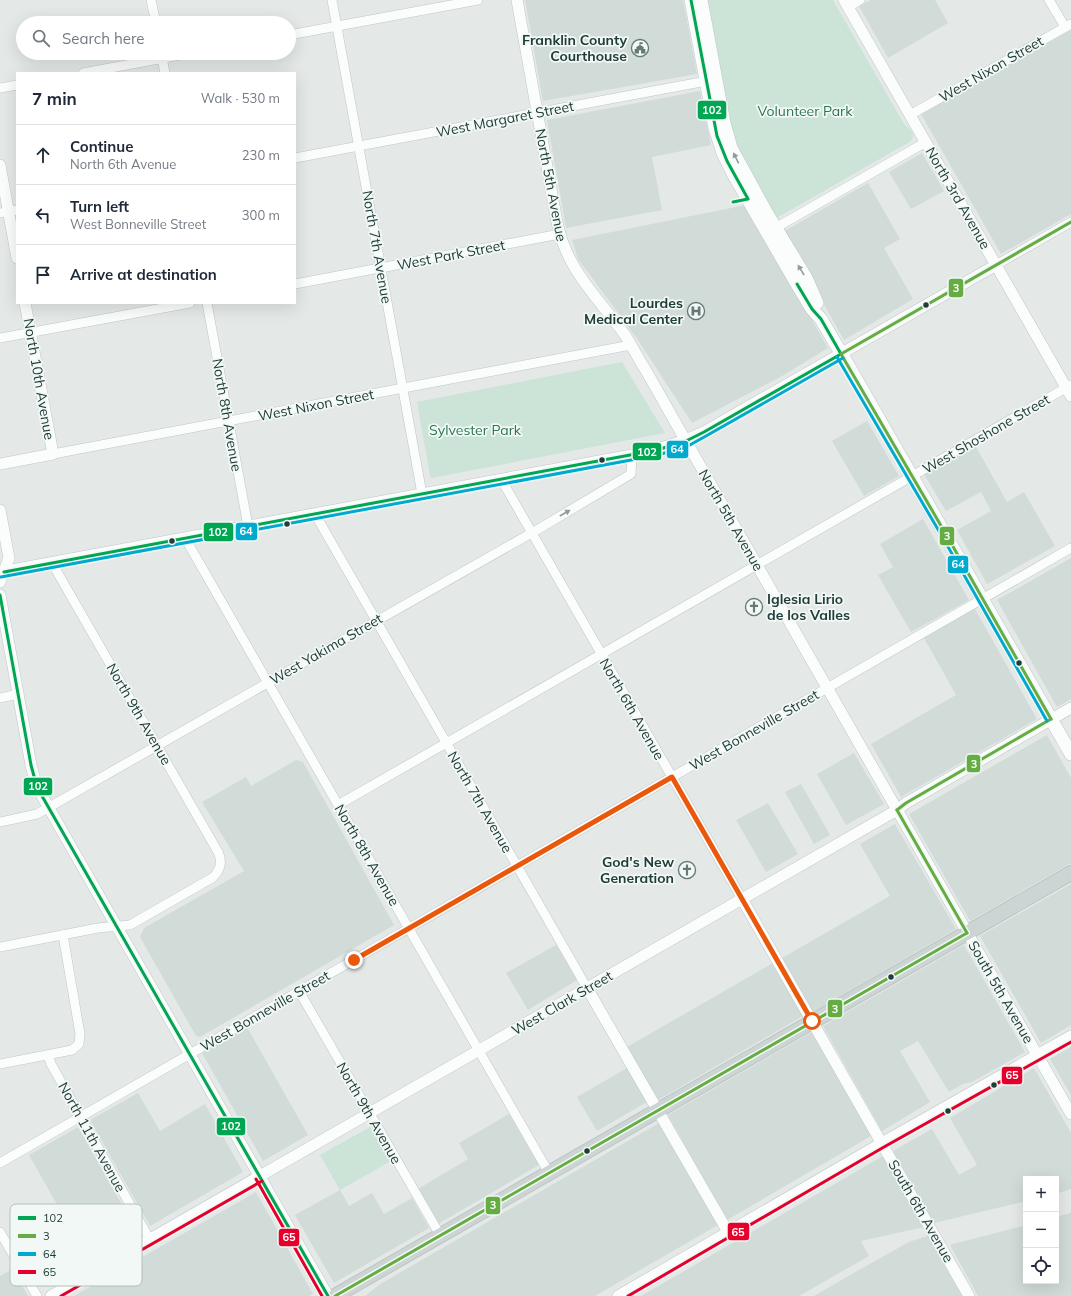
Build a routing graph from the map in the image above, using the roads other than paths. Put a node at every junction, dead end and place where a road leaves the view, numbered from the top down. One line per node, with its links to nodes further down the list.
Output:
1 (151, 0): 10 (street)
2 (332, 0): 12 (street, North 7th Avenue)
3 (478, 0): 12 (street)
4 (517, 0): 21 (street, North 5th Avenue)
5 (691, 0): 18 (main road)
6 (701, 0): 18 (main road)
7 (860, 0): 9 (street)
8 (1049, 0): 11 (street)
9 (846, 3): 22 (street, North 3rd Avenue)
10 (154, 16)
11 (1068, 25): 22 (street, West Nixon Street)
12 (337, 26): 13 (street); 24 (street, North 7th Avenue)
13 (296, 34)
14 (143, 60): 16 (street)
15 (163, 60): 17 (street)
16 (88, 72)
17 (165, 72)
18 (711, 80): 21 (street, West Margaret Street); 29 (main road)
19 (16, 85): 20 (street)
20 (0, 88)
21 (537, 113): 24 (street, West Margaret Street); 30 (street, North 5th Avenue)
22 (910, 115): 23 (street, North 3rd Avenue)
23 (926, 142): 29 (street); 32 (street, North 3rd Avenue)
24 (359, 146): 25 (street, West Margaret Street); 33 (street, North 7th Avenue)
25 (296, 158)
26 (0, 165): 27 (street)
27 (8, 212): 31 (street)
28 (1071, 222): 32 (street)
29 (771, 230): 41 (main road)
30 (560, 234): 33 (street, West Park Street); 40 (street, North 5th Avenue)
31 (16, 253)
32 (996, 265): 41 (street); 43 (street, North 3rd Avenue)
33 (381, 268): 34 (street, West Park Street); 42 (street, North 7th Avenue)
34 (296, 284)
35 (25, 304): 38 (street, North 10th Avenue)
36 (185, 304): 38 (street)
37 (207, 304): 44 (street, North 8th Avenue)
38 (30, 333): 39 (street); 46 (street, North 10th Avenue)
39 (0, 338)
40 (631, 346): 42 (street, West Nixon Street); 45 (street, North 5th Avenue)
41 (841, 354): 45 (street); 49 (main road)
42 (403, 388): 44 (street, West Nixon Street); 51 (street, North 7th Avenue)
43 (1069, 390): 49 (street, West Shoshone Street)
44 (229, 421): 46 (street, West Nixon Street); 54 (street, North 8th Avenue)
45 (686, 441): 47 (street); 59 (street, North 5th Avenue)
46 (53, 454): 48 (street, West Nixon Street)
47 (632, 455): 50 (street); 55 (street, West Yakima Street, one-way to 47)
48 (0, 464)
49 (911, 476): 59 (street, West Shoshone Street); 62 (main road)
50 (500, 480): 51 (street); 55 (street, North 6th Avenue)
51 (422, 494): 53 (street)
52 (0, 510): 60 (street)
53 (315, 514): 54 (street); 63 (street, North 7th Avenue)
54 (248, 526): 56 (street)
55 (531, 533): 63 (street, West Yakima Street); 64 (street, North 6th Avenue)
56 (185, 538): 58 (street); 65 (street, North 8th Avenue)
57 (1071, 548): 62 (street, West Bonneville Street)
58 (52, 563): 60 (street); 72 (street, North 9th Avenue)
59 (757, 565): 64 (street, West Shoshone Street); 66 (street, North 5th Avenue)
60 (1, 575)
61 (0, 595): 67 (street)
62 (983, 598): 66 (street, West Bonneville Street); 70 (main road)
63 (376, 621): 65 (street, West Yakima Street); 71 (street, North 7th Avenue)
64 (601, 654): 71 (street, West Shoshone Street); 74 (street, North 6th Avenue)
65 (268, 683): 72 (street, West Yakima Street); 75 (street, North 8th Avenue)
66 (827, 688): 74 (street, West Bonneville Street); 77 (street, North 5th Avenue)
67 (18, 694): 68 (street); 76 (street)
68 (0, 698)
69 (1071, 708): 70 (street, West Clark Street)
70 (1051, 719): 73 (main road); 77 (street, West Clark Street)
71 (447, 743): 75 (street, West Shoshone Street); 79 (street, North 7th Avenue)
72 (157, 745): 76 (street, West Yakima Street); 82 (street, North 9th Avenue)
73 (1071, 754)
74 (672, 777): 79 (street, West Bonneville Street); 81 (street, North 6th Avenue)
75 (338, 806): 83 (street, North 8th Avenue)
76 (48, 808): 78 (street, West Yakima Street); 82 (street)
77 (897, 810): 81 (street, West Clark Street); 84 (street, North 5th Avenue)
78 (0, 822)
79 (517, 866): 83 (street, West Bonneville Street); 87 (street, North 7th Avenue)
80 (1071, 873): 84 (main road)
81 (742, 899): 87 (street, West Clark Street); 89 (street, North 6th Avenue)
82 (116, 926): 85 (street); 92 (street)
83 (409, 928): 88 (street, West Bonneville Street); 91 (street, North 8th Avenue)
84 (967, 933): 89 (main road); 94 (street, South 5th Avenue)
85 (63, 935): 86 (street); 93 (street)
86 (0, 947)
87 (587, 988): 91 (street, West Clark Street); 96 (street, North 7th Avenue)
88 (299, 991): 92 (street, West Bonneville Street); 97 (street, North 9th Avenue)
89 (812, 1021): 96 (main road); 100 (street, South 6th Avenue)
90 (1071, 1036): 94 (street)
91 (479, 1051): 97 (street, West Clark Street); 102 (street, North 8th Avenue)
92 (189, 1054): 99 (street, West Bonneville Street); 103 (street)
93 (48, 1055): 95 (street); 99 (street, North 11th Avenue)
94 (1037, 1055): 98 (street, South 5th Avenue); 100 (street)
95 (0, 1064)
96 (657, 1111): 102 (main road); 107 (street, North 7th Avenue)
97 (370, 1114): 103 (street, West Clark Street); 108 (street, North 9th Avenue)
98 (1071, 1114)
99 (80, 1117): 101 (street, West Bonneville Street); 104 (street, North 11th Avenue)
100 (882, 1143): 107 (street); 119 (street, South 6th Avenue)
101 (0, 1163)
102 (549, 1173): 108 (main road)
103 (260, 1177): 109 (street, West Clark Street); 116 (street)
104 (130, 1204)
105 (142, 1226): 109 (street, North 11th Avenue)
106 (0, 1232): 111 (street)
107 (728, 1232): 118 (street)
108 (440, 1235): 117 (main road)
109 (150, 1240): 110 (street, West Clark Street)
110 (142, 1245)
111 (10, 1249)
112 (31, 1286): 114 (street)
113 (69, 1286): 115 (street, West Clark Street)
114 (37, 1296)
115 (51, 1296)
116 (328, 1296)
117 (335, 1296)
118 (618, 1296)
119 (969, 1296)

